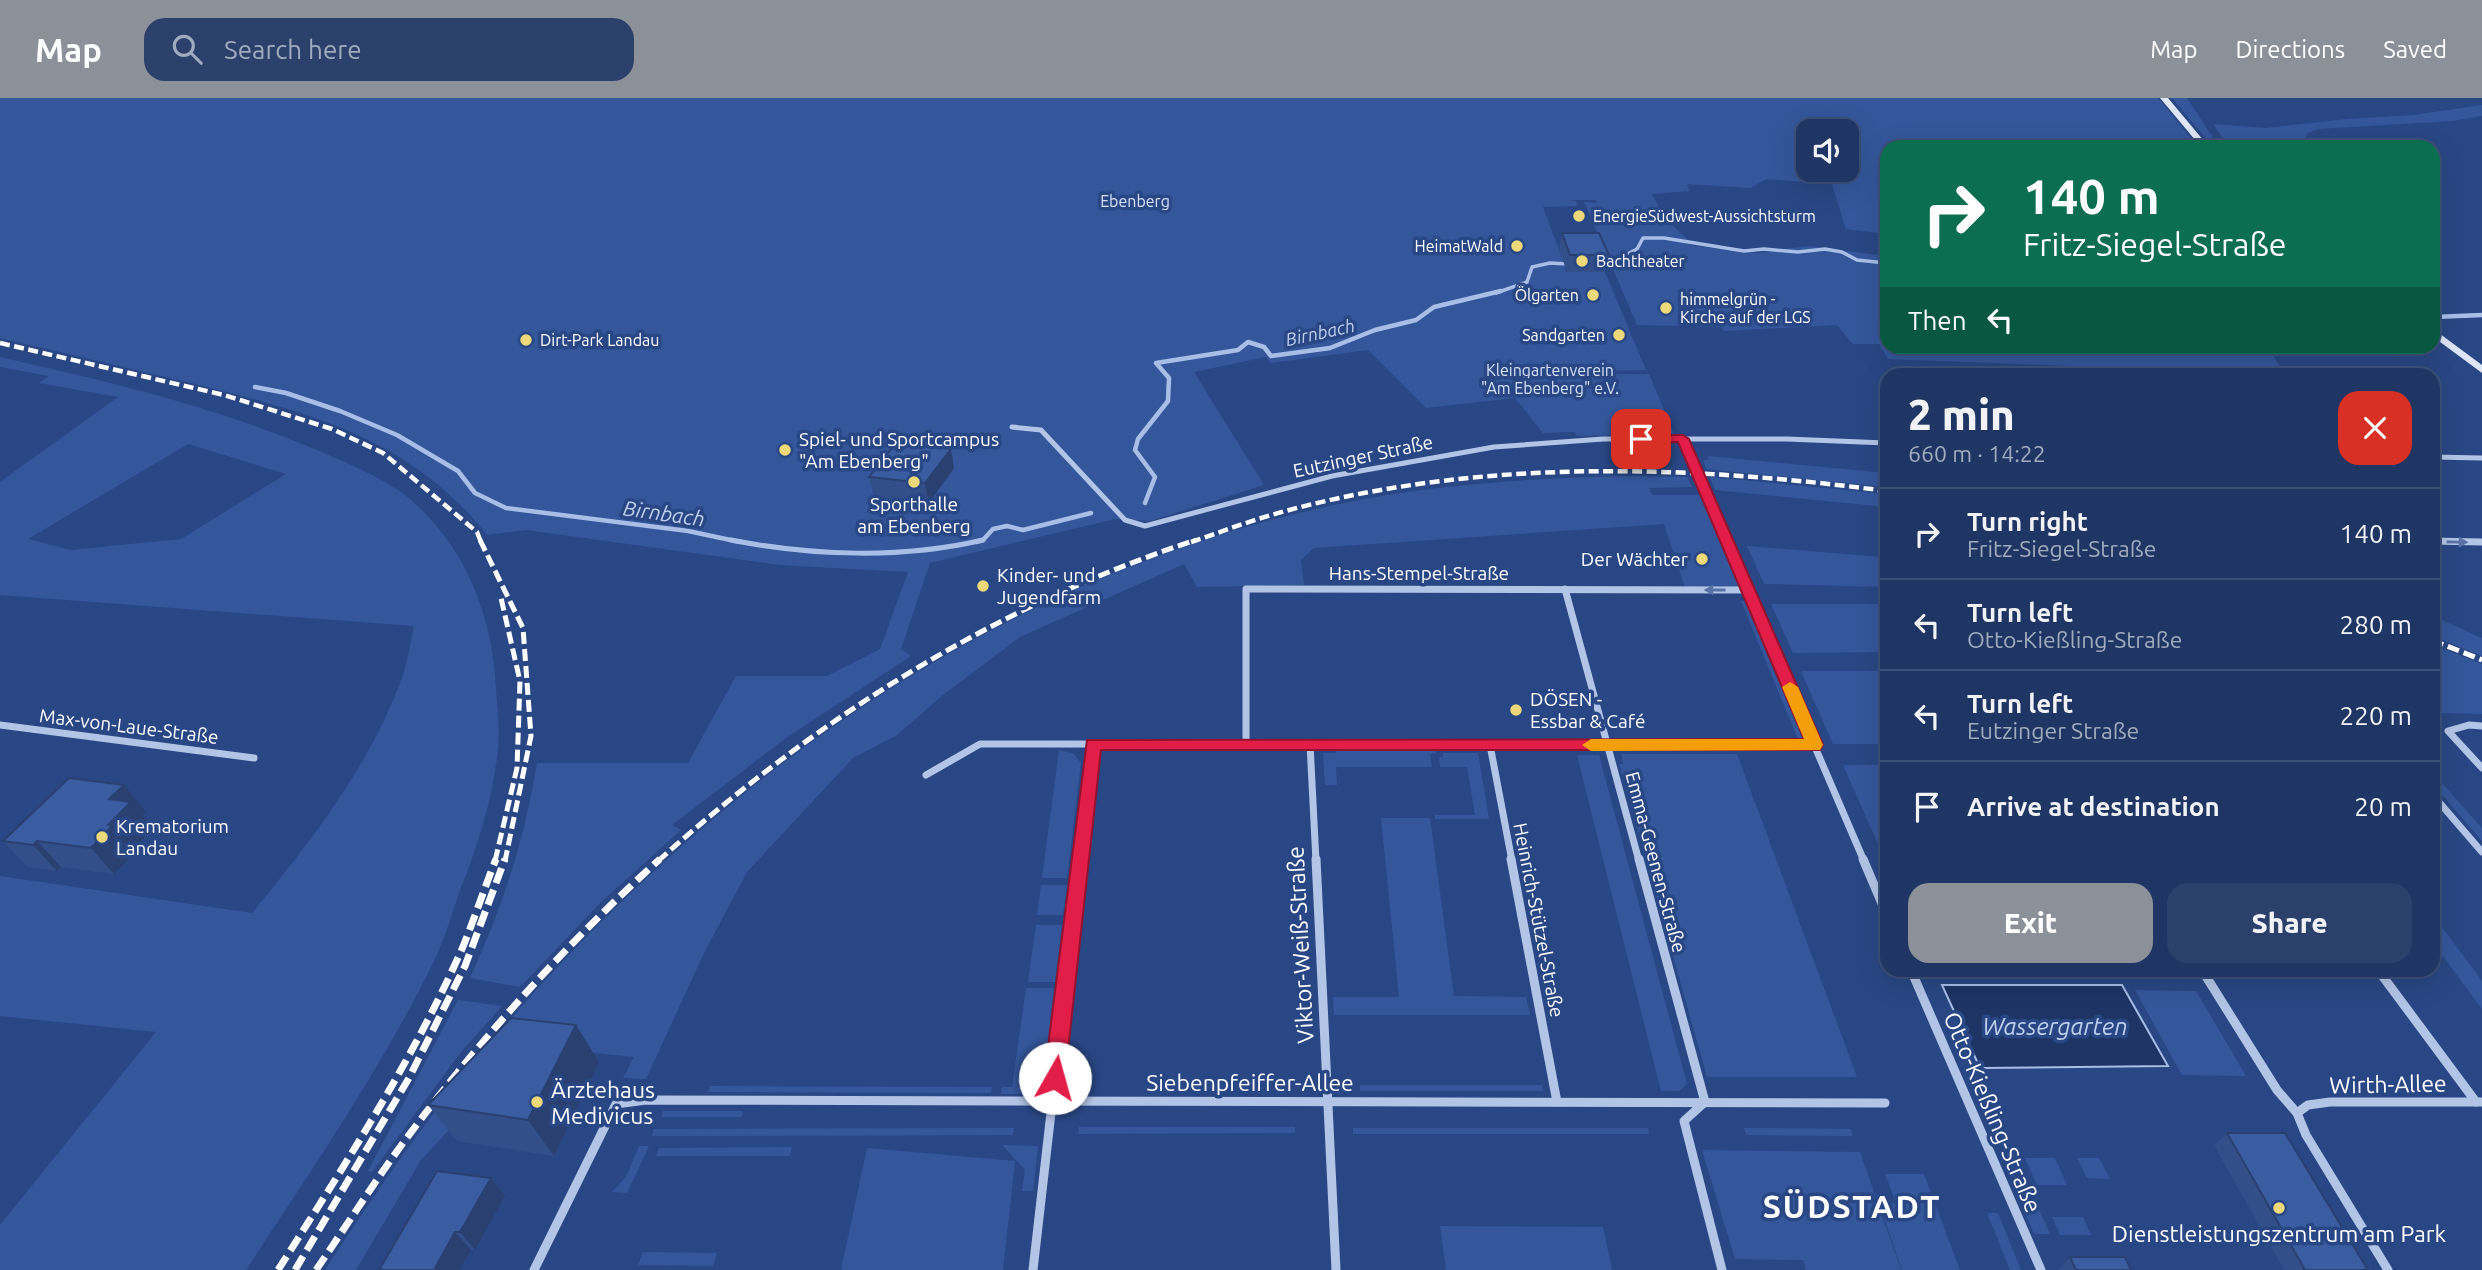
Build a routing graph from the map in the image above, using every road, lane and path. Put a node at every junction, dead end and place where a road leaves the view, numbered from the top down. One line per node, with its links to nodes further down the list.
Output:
1 (2164, 98): 2 (street)
2 (2199, 140)
3 (2440, 337): 4 (street)
4 (2482, 370)
5 (1012, 427): 6 (street, Eutzinger Straße)
6 (1683, 439): 7 (street, Eutzinger Straße); 13 (street, bridge)
7 (1880, 443)
8 (2440, 457): 9 (street)
9 (2482, 458)
10 (2440, 541): 11 (street, one-way to 11)
11 (2482, 542)
12 (1565, 589): 13 (street, Hans-Stempel-Straße, one-way to 12); 17 (street, Hans-Stempel-Straße); 20 (street, Emma-Geenen-Straße)
13 (1748, 590): 21 (street)
14 (0, 725): 22 (street, Max-von-Laue-Straße)
15 (2482, 726): 23 (street)
16 (1093, 744): 17 (street); 24 (street); 31 (street)
17 (1246, 744): 18 (street)
18 (1310, 744): 19 (street); 32 (street, Viktor-Weiß-Straße)
19 (1490, 745): 20 (street); 33 (street, Heinrich-Stützel-Straße)
20 (1608, 745): 21 (street); 34 (street, Emma-Geenen-Straße)
21 (1814, 745): 27 (street)
22 (254, 758)
23 (2482, 768)
24 (926, 775)
25 (2440, 803): 26 (street)
26 (2482, 852)
27 (1880, 899)
28 (1914, 977): 42 (street, Otto-Kießling-Straße)
29 (2206, 977): 37 (street)
30 (2383, 977): 35 (street)
31 (1052, 1101): 32 (street, Siebenpfeiffer-Allee); 38 (street, Siebenpfeiffer-Allee); 39 (street)
32 (1328, 1101): 33 (street, Siebenpfeiffer-Allee); 40 (street, Viktor-Weiß-Straße)
33 (1557, 1102): 34 (street, Siebenpfeiffer-Allee)
34 (1705, 1102): 36 (street, Siebenpfeiffer-Allee); 41 (street)
35 (2479, 1102): 37 (street, Wirth-Allee)
36 (1885, 1103)
37 (2297, 1112): 43 (street)
38 (534, 1270)
39 (1033, 1270)
40 (1336, 1270)
41 (1722, 1270)
42 (2041, 1270)
43 (2388, 1270)

